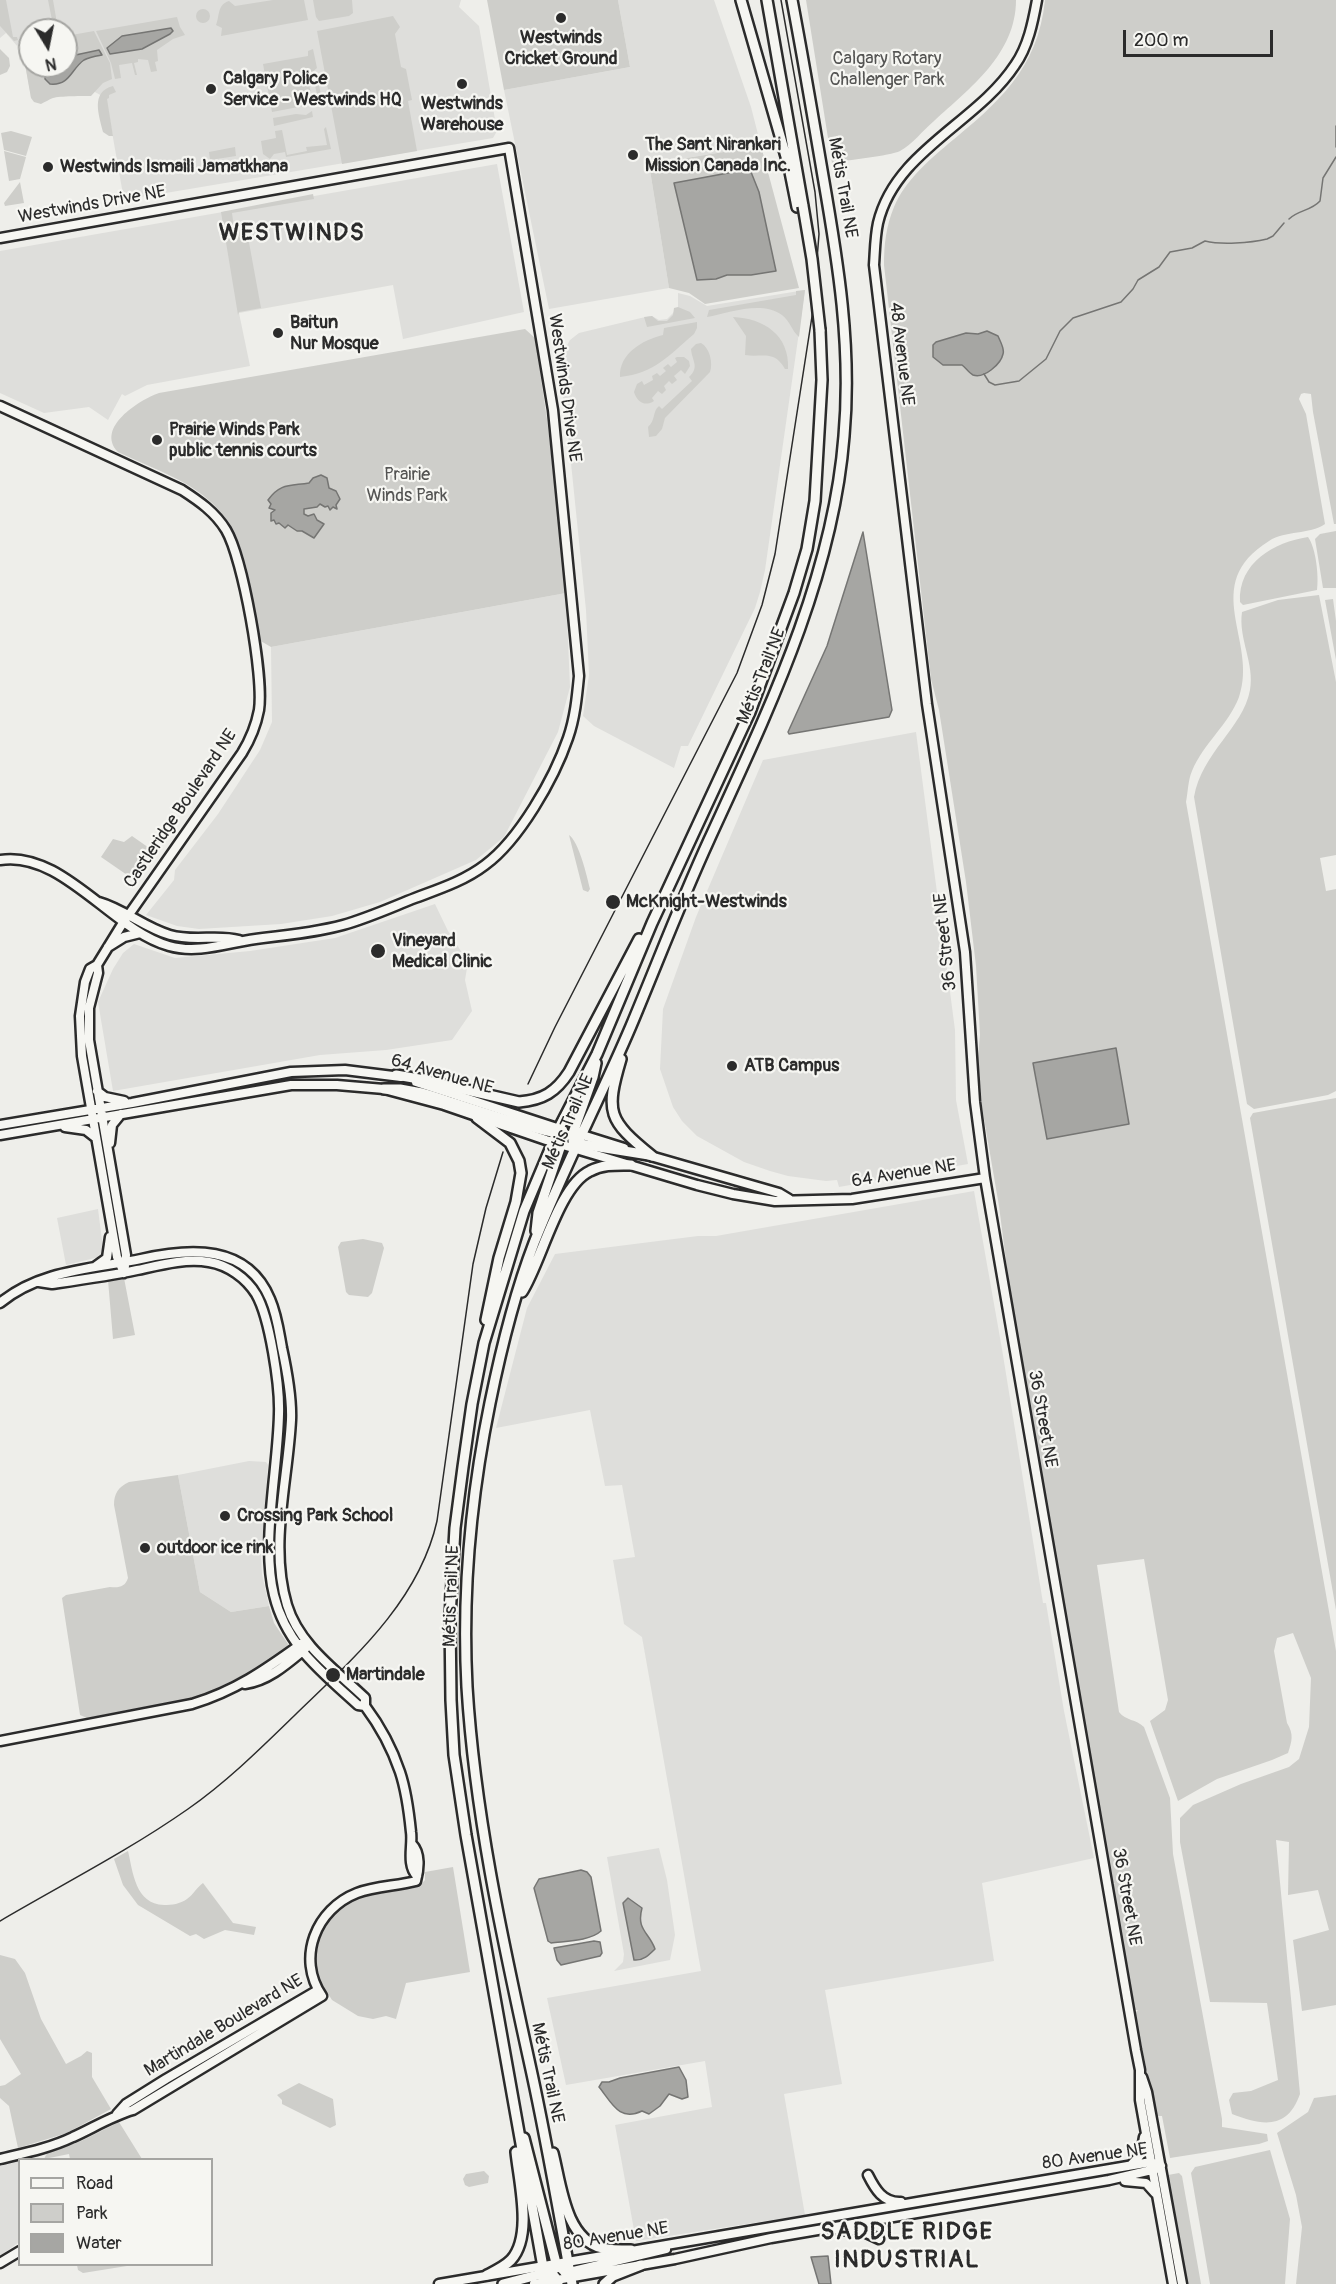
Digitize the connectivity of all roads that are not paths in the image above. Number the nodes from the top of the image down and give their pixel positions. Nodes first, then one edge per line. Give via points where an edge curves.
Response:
1 (741, 0) edge
2 (767, 0) edge
3 (792, 0) edge
4 (799, 0) edge
5 (1037, 0) edge
6 (803, 58) junction
7 (800, 206) junction
8 (0, 238) edge
9 (0, 406) edge
10 (937, 769) joint
11 (0, 860) edge
12 (126, 919) junction
13 (652, 923) junction
14 (140, 933) junction
15 (241, 940) junction
16 (104, 950) junction
17 (97, 965) junction
18 (630, 1028) junction
19 (597, 1054) junction
20 (396, 1076) junction
21 (85, 1080) junction
22 (384, 1089) junction
23 (97, 1091) junction
24 (132, 1103) junction
25 (72, 1112) junction
26 (100, 1112) junction
27 (91, 1114) junction
28 (121, 1114) junction
29 (477, 1118) junction
30 (0, 1125) edge
31 (51, 1126) junction
32 (0, 1135) edge
33 (95, 1137) junction
34 (567, 1139) junction
35 (109, 1156) junction
36 (651, 1156) junction
37 (631, 1165) junction
38 (985, 1178) junction
39 (792, 1201) junction
40 (112, 1227) junction
41 (534, 1242) junction
42 (122, 1263) junction
43 (93, 1268) junction
44 (124, 1273) junction
45 (39, 1281) junction
46 (516, 1298) junction
47 (0, 1304) edge
48 (484, 1343) junction
49 (308, 1643) junction
50 (300, 1649) junction
51 (365, 1706) junction
52 (0, 1741) edge
53 (1140, 2070) junction
54 (532, 2075) junction
55 (516, 2122) junction
56 (1144, 2124) junction
57 (34, 2156) edge
58 (0, 2159) edge
59 (1128, 2166) junction
60 (1161, 2166) junction
61 (1152, 2167) junction
62 (868, 2175) dead end
63 (1110, 2180) junction
64 (1157, 2198) junction
65 (931, 2200) junction
66 (816, 2230) junction
67 (879, 2239) dead end
68 (689, 2242) junction
69 (631, 2250) junction
70 (18, 2252) edge
71 (0, 2263) edge
72 (641, 2265) junction
73 (566, 2271) edge
74 (488, 2276) junction
75 (549, 2277) edge
76 (439, 2284) edge
77 (502, 2284) edge
78 (534, 2284) edge
79 (604, 2284) edge
80 (1173, 2284) edge
81 (1182, 2284) edge

1 - 7 main road
2 - 7 main road, Métis Trail NE via 791,127
3 - 6 main road, Métis Trail NE
4 - 6 main road
5 - 10 street, 48 Avenue NE via 1030,33 1016,64 997,88 906,170 878,223 876,290
6 - 18 main road, Métis Trail NE via 845,317 847,375 836,502 796,639
7 - 13 main road, Métis Trail NE, bridge via 813,270 822,380 815,501 807,549 750,712
8 - 15 street, Westwinds Drive NE via 508,148 553,410 579,656 578,695 568,740 522,827 501,852 478,870 440,889 344,925
9 - 12 street, Castleridge Boulevard NE via 182,490 202,503 226,530 240,567 258,676 259,710 255,725 242,753
10 - 38 street, 36 Street NE via 965,952 975,1102
11 - 12 street via 20,859 50,869
12 - 14 street, Westwinds Drive NE
12 - 15 street, Westwinds Drive NE via 182,938 227,936
12 - 16 street, Castleridge Boulevard NE
13 - 19 main road, Métis Trail NE
13 - 20 main road via 640,937 569,1072 560,1086 545,1097 519,1102
14 - 15 street, Westwinds Drive NE via 184,949
14 - 16 street via 124,937
16 - 17 street, Castleridge Boulevard NE
17 - 21 street, Castleridge Boulevard NE via 90,969 81,1002
17 - 23 street, Castleridge Boulevard NE via 89,1040
18 - 34 main road, Métis Trail NE
18 - 36 main road via 611,1104 615,1120
19 - 34 main road, Métis Trail NE
19 - 34 main road via 593,1077
20 - 24 street, 64 Avenue NE via 345,1070 291,1072
20 - 34 street, 64 Avenue NE
21 - 25 street via 80,1104
21 - 27 street, Castleridge Boulevard NE
22 - 28 street, 64 Avenue NE via 291,1085
22 - 29 street, 64 Avenue NE
22 - 34 main road via 422,1093
23 - 24 street via 110,1099
23 - 26 street, Castleridge Boulevard NE
24 - 26 street, 64 Avenue NE
25 - 27 street, 64 Avenue NE
25 - 30 street, 64 Avenue NE
26 - 27 street, 64 Avenue NE
26 - 28 street, 64 Avenue NE
26 - 35 street, Castleridge Boulevard NE
27 - 31 street, 64 Avenue NE
27 - 33 street, Castleridge Boulevard NE
28 - 35 street via 110,1131
29 - 34 street, 64 Avenue NE
29 - 48 main road via 510,1143 521,1173 486,1315
31 - 32 street, 64 Avenue NE
31 - 33 street via 79,1128
33 - 40 street, Castleridge Boulevard NE
34 - 36 main road
34 - 37 street, 64 Avenue NE
34 - 41 main road, Métis Trail NE
34 - 41 main road via 538,1214
34 - 48 main road, Métis Trail NE via 524,1210
35 - 42 street
36 - 39 street, 64 Avenue NE via 779,1193
37 - 39 street, 64 Avenue NE via 734,1194
37 - 46 main road via 595,1168 573,1186 550,1227 524,1290
38 - 39 street, 64 Avenue NE via 852,1199
38 - 53 street, 36 Street NE
40 - 42 street, Castleridge Boulevard NE
40 - 43 street via 106,1258
41 - 46 main road, Métis Trail NE
42 - 43 street, Martindale Boulevard NE
42 - 44 street
42 - 49 street, Martindale Boulevard NE via 192,1251 212,1253 253,1272 270,1298 288,1380 291,1417 281,1576 288,1606
43 - 45 street, Martindale Boulevard NE
44 - 45 street, Martindale Boulevard NE via 52,1284
44 - 50 street, Martindale Boulevard NE via 168,1263 209,1262 246,1280 257,1296 278,1383 270,1574 279,1611
45 - 47 street, Martindale Boulevard NE
46 - 54 main road, Métis Trail NE via 490,1402 471,1522 466,1634 479,1806 515,2005
48 - 55 main road, Métis Trail NE via 455,1528 451,1700 461,1807
49 - 50 street
49 - 51 street, Martindale Boulevard NE via 365,1698
50 - 51 street, Martindale Boulevard NE via 358,1705
50 - 52 street via 244,1684 192,1704
51 - 57 street, Martindale Boulevard NE via 378,1723 400,1772 412,1844 416,1847 416,1881 359,1892 339,1901 322,1919 310,1944 311,1965 320,1993 166,2079 126,2104 117,2115
53 - 56 street, 36 Street NE
53 - 60 street, 36 Street NE
54 - 69 main road via 575,2228 591,2244
54 - 73 main road, Métis Trail NE
55 - 73 main road via 525,2139
55 - 74 main road via 514,2141 523,2233 510,2260
55 - 75 main road, Métis Trail NE
56 - 59 street via 1141,2154
56 - 61 street, 36 Street NE
57 - 58 street, Martindale Boulevard NE
59 - 61 street, 80 Avenue NE
59 - 65 street, 80 Avenue NE
60 - 61 street, 80 Avenue NE
60 - 81 street, 36 Street NE
61 - 63 street, 80 Avenue NE
61 - 64 street, 36 Street NE
62 - 65 street via 876,2190 889,2200
63 - 64 street via 1146,2183
63 - 66 street, 80 Avenue NE
64 - 80 street, 36 Street NE
65 - 68 street, 80 Avenue NE
66 - 67 street via 862,2231
66 - 72 street, 80 Avenue NE
68 - 69 street, 80 Avenue NE
68 - 73 street
69 - 73 street, 80 Avenue NE
70 - 71 street
72 - 73 street, 80 Avenue NE
72 - 79 main road via 613,2276
73 - 75 main road
73 - 75 street, 80 Avenue NE
74 - 75 street, 80 Avenue NE
74 - 76 street, 80 Avenue NE
75 - 77 main road
75 - 78 street, 80 Avenue NE

